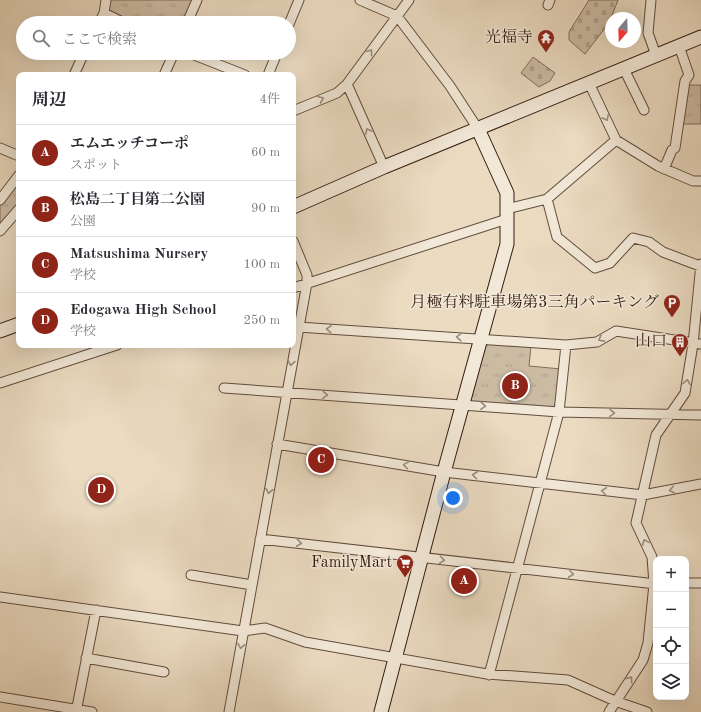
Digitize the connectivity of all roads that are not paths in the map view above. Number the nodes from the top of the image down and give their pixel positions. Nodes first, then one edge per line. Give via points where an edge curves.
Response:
1 (106, 0) edge
2 (197, 0) edge
3 (299, 0) edge
4 (360, 0) edge
5 (409, 0) edge
6 (651, 0) edge
7 (104, 13) junction
8 (102, 16) edge
9 (110, 16) edge
10 (190, 16) edge
11 (292, 16) edge
12 (397, 16) junction
13 (701, 37) edge
14 (679, 46) junction
15 (656, 56) junction
16 (81, 60) edge
17 (171, 60) edge
18 (207, 60) edge
19 (274, 60) edge
20 (624, 69) junction
21 (75, 72) edge
22 (165, 72) edge
23 (238, 72) edge
24 (269, 72) edge
25 (589, 83) junction
26 (347, 84) junction
27 (296, 110) edge
28 (644, 110) dead end
29 (478, 129) junction
30 (616, 140) junction
31 (0, 148) edge
32 (16, 155) edge
33 (384, 167) junction
34 (664, 168) junction
35 (16, 179) edge
36 (701, 181) edge
37 (547, 199) junction
38 (0, 200) edge
39 (296, 206) edge
40 (16, 212) edge
41 (507, 214) junction
42 (0, 231) edge
43 (296, 248) edge
44 (700, 265) edge
45 (307, 283) junction
46 (296, 287) edge
47 (16, 325) edge
48 (298, 327) junction
49 (0, 332) edge
50 (296, 338) edge
51 (481, 338) junction
52 (697, 344) edge
53 (566, 345) junction
54 (108, 348) edge
55 (294, 348) edge
56 (0, 383) edge
57 (224, 388) dead end
58 (286, 393) junction
59 (463, 405) junction
60 (559, 412) junction
61 (669, 415) junction
62 (701, 415) edge
63 (277, 444) junction
64 (444, 472) junction
65 (540, 483) junction
66 (701, 484) edge
67 (643, 495) junction
68 (260, 539) junction
69 (422, 558) junction
70 (653, 566) edge
71 (518, 568) junction
72 (191, 575) dead end
73 (689, 583) edge
74 (701, 583) edge
75 (653, 584) edge
76 (252, 585) junction
77 (654, 592) edge
78 (0, 597) edge
79 (96, 610) junction
80 (243, 631) junction
81 (395, 657) junction
82 (86, 658) junction
83 (164, 672) dead end
84 (490, 675) junction
85 (0, 697) edge
86 (615, 701) junction
87 (77, 711) edge
88 (92, 712) edge
89 (229, 712) edge
90 (381, 712) edge
91 (609, 712) edge
92 (647, 712) edge

1 - 7 street
2 - 10 street
3 - 11 street
4 - 12 street
5 - 12 street
6 - 15 street via 648,33
7 - 8 street
7 - 9 street
26 -> 12 street
12 - 29 street via 450,86
13 - 14 street
14 - 15 street
14 - 34 street via 689,75 685,81 675,148
15 - 20 street
16 - 21 street
17 - 22 street
18 - 23 street
19 - 24 street
20 - 25 street
20 - 28 street
25 - 29 street
25 -> 30 street
27 -> 26 street via 337,93
33 -> 26 street
29 - 33 street
29 - 41 street via 507,193
30 - 34 street
30 - 37 street
31 - 32 street
33 - 39 street
34 - 36 street via 693,181
35 - 38 street
37 - 41 street
37 - 44 street via 557,237 596,268 610,263 633,238 649,242 663,252
40 - 42 street
41 - 45 street
41 - 51 street via 507,244
43 - 45 street via 307,275
44 - 52 street
45 - 46 street
45 - 48 street
47 - 49 street
48 -> 50 street
51 -> 48 street
51 - 53 street
51 - 59 street
52 -> 53 street via 616,331 596,342
61 -> 52 street via 685,393
53 - 60 street
54 - 56 street
55 -> 58 street
57 - 58 street
58 -> 59 street
58 - 63 street
59 -> 60 street
59 - 64 street
60 -> 61 street
60 - 65 street
61 - 62 street
61 - 67 street via 656,435
64 -> 63 street
63 -> 68 street
65 -> 64 street
64 - 69 street
67 -> 65 street
65 - 71 street
66 -> 67 street
70 -> 67 street via 652,557 636,523
68 -> 69 street
68 - 76 street
69 -> 71 street
69 - 81 street
71 -> 75 street
71 - 84 street
72 - 76 street
73 - 74 street
76 - 80 street
86 -> 77 street via 643,660 648,643
78 - 79 street
79 - 80 street
79 - 82 street
80 - 81 street via 265,628 305,642
80 -> 89 street
81 - 84 street
81 - 90 street
82 - 83 street
82 - 87 street
84 - 86 street via 568,680
85 - 87 street
86 - 91 street
86 - 92 street
87 - 88 street

